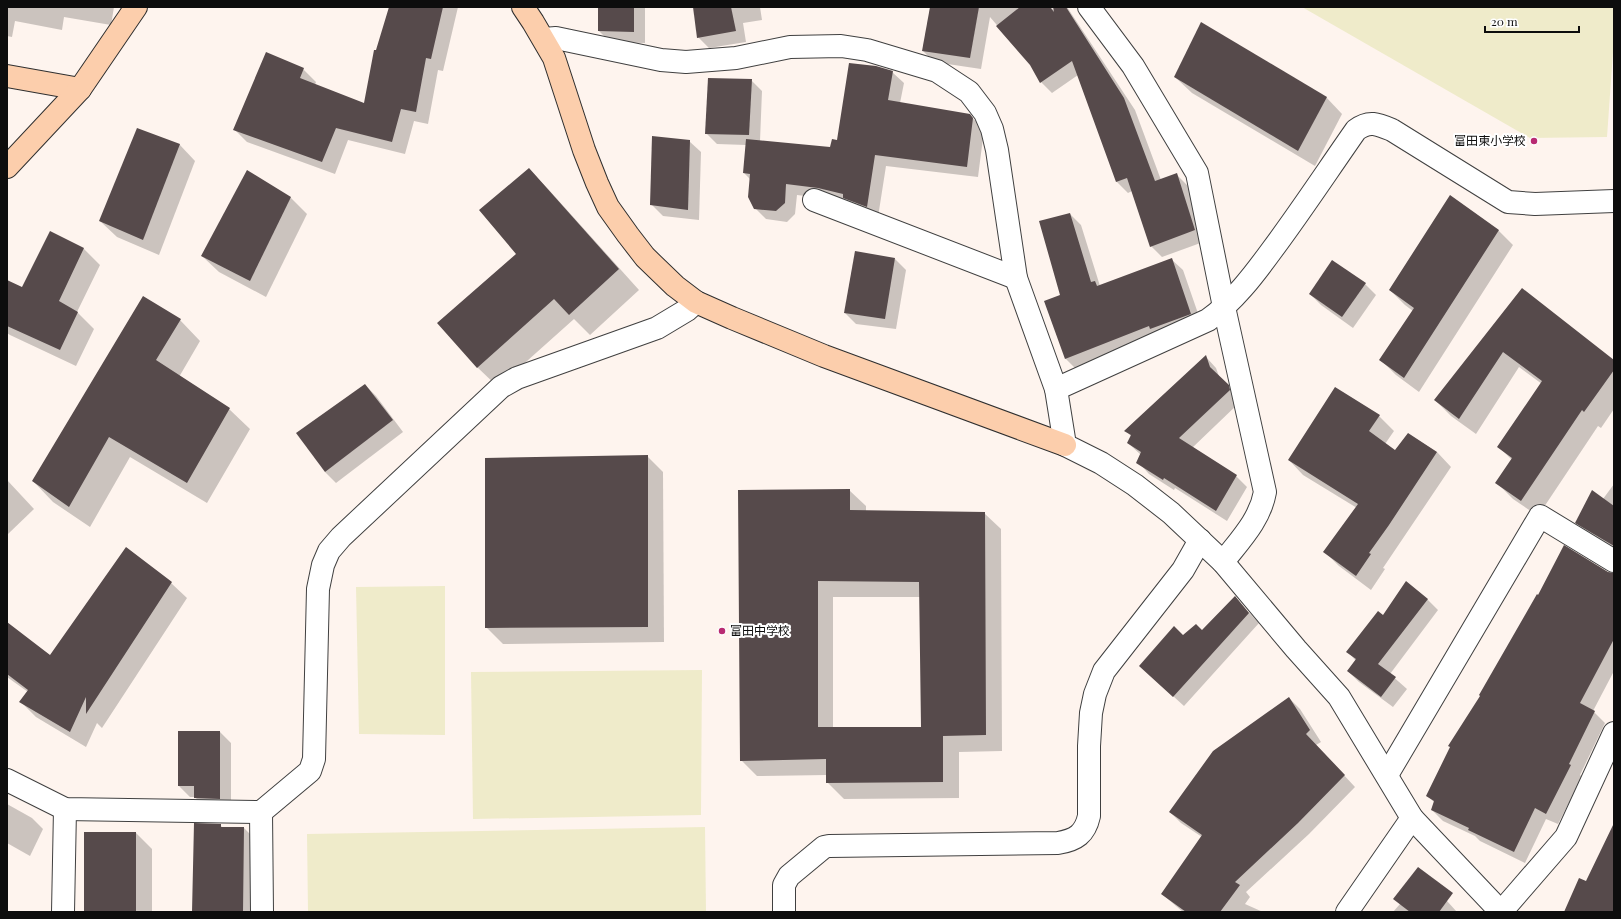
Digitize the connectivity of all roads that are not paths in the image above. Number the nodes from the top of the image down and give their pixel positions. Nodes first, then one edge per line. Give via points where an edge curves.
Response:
1 (136, 7) edge
2 (523, 7) edge
3 (1089, 7) edge
4 (544, 39) junction
5 (7, 76) edge
6 (80, 89) junction
7 (7, 167) edge
8 (814, 200) dead end
9 (1614, 201) edge
10 (1016, 278) junction
11 (696, 302) junction
12 (1224, 307) junction
13 (1056, 390) junction
14 (1065, 445) junction
15 (1200, 540) junction
16 (1614, 561) edge
17 (1223, 562) junction
18 (1614, 733) edge
19 (1387, 775) junction
20 (7, 780) edge
21 (65, 809) junction
22 (261, 812) junction
23 (1412, 818) junction
24 (62, 912) edge
25 (262, 912) edge
26 (784, 912) edge
27 (1347, 912) edge
28 (1501, 912) edge

1 - 6 street
2 - 4 street
3 - 12 street via 1133,66 1197,173
4 - 10 street via 556,38 662,60 686,62 736,58 790,47 840,46 867,50 937,71 969,92 985,113 992,129
4 - 11 street via 554,58 584,150 608,207 645,257
5 - 6 street
6 - 7 street
8 - 10 street
9 - 12 street via 1535,204 1508,202 1392,130 1377,124 1363,125 1356,130 1253,276
10 - 13 street
11 - 14 street via 824,356
11 - 22 street via 657,328 517,378 501,387 329,550 322,569 317,606 314,759 310,771
12 - 13 street via 1208,320
12 - 17 street via 1265,492 1263,505 1252,526
13 - 14 street
14 - 15 street via 1101,463 1135,485
15 - 17 street
15 - 26 street via 1183,570 1104,670 1091,713 1089,816 1086,827 1078,836 1071,841 1058,843 824,847 788,876 784,885
16 - 19 street via 1540,516
17 - 19 street via 1340,697
18 - 28 street via 1566,837
19 - 23 street
20 - 21 street
21 - 22 street
21 - 24 street
22 - 25 street
23 - 27 street
23 - 28 street

